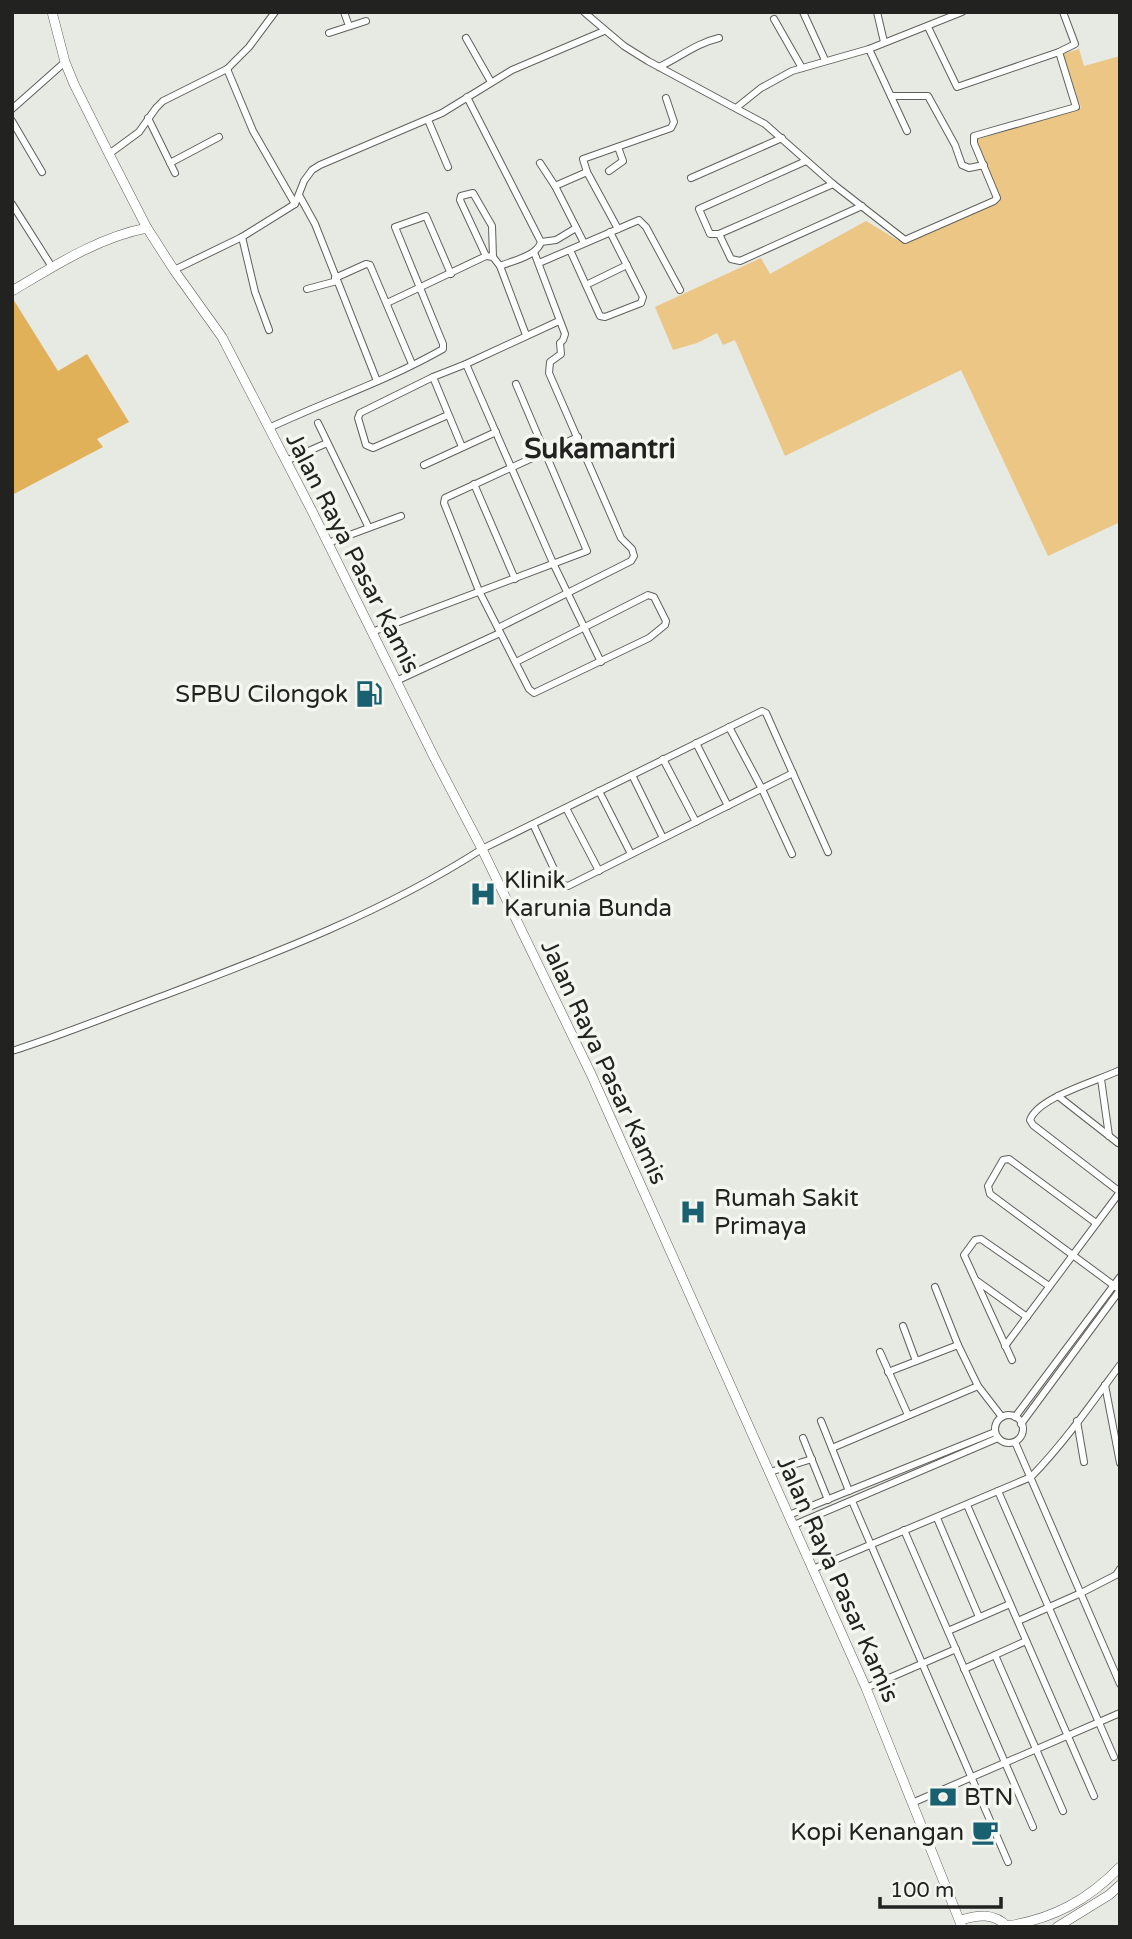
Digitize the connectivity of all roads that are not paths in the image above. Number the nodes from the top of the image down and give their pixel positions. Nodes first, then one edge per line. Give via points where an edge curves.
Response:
1 (52, 12) edge
2 (275, 12) edge
3 (344, 12) edge
4 (584, 12) edge
5 (803, 12) edge
6 (877, 12) edge
7 (962, 12) edge
8 (1063, 12) edge
9 (774, 19) dead end
10 (366, 21) dead end
11 (349, 26) junction
12 (928, 27) junction
13 (604, 31) junction
14 (328, 33) dead end
15 (466, 38) dead end
16 (719, 38) dead end
17 (884, 42) junction
18 (869, 49) junction
19 (1059, 52) junction
20 (825, 60) junction
21 (65, 62) junction
22 (660, 67) junction
23 (802, 68) junction
24 (227, 69) junction
25 (491, 82) junction
26 (891, 96) junction
27 (467, 97) junction
28 (666, 98) dead end
29 (736, 108) junction
30 (12, 109) edge
31 (148, 118) junction
32 (428, 120) junction
33 (12, 121) edge
34 (907, 131) dead end
35 (219, 137) dead end
36 (782, 138) junction
37 (618, 146) junction
38 (109, 155) junction
39 (806, 161) junction
40 (170, 163) junction
41 (540, 163) dead end
42 (984, 165) junction
43 (448, 167) dead end
44 (608, 171) dead end
45 (43, 172) dead end
46 (587, 172) junction
47 (175, 173) dead end
48 (691, 178) dead end
49 (833, 184) junction
50 (555, 186) junction
51 (299, 195) junction
52 (12, 204) edge
53 (295, 204) junction
54 (862, 206) junction
55 (147, 228) junction
56 (576, 228) junction
57 (618, 229) junction
58 (610, 232) junction
59 (719, 234) junction
60 (242, 237) junction
61 (541, 242) junction
62 (583, 243) junction
63 (570, 250) junction
64 (534, 252) junction
65 (489, 257) junction
66 (539, 263) junction
67 (627, 265) junction
68 (499, 266) junction
69 (52, 267) junction
70 (174, 270) junction
71 (451, 274) junction
72 (337, 281) junction
73 (586, 285) junction
74 (420, 288) junction
75 (307, 289) dead end
76 (680, 290) dead end
77 (12, 291) edge
78 (387, 303) junction
79 (559, 321) junction
80 (269, 330) dead end
81 (526, 335) junction
82 (412, 364) junction
83 (466, 364) junction
84 (433, 377) junction
85 (377, 381) junction
86 (516, 384) dead end
87 (448, 415) junction
88 (318, 422) dead end
89 (269, 428) junction
90 (496, 432) junction
91 (578, 437) junction
92 (327, 443) junction
93 (462, 447) junction
94 (543, 451) junction
95 (286, 461) junction
96 (424, 465) dead end
97 (512, 466) junction
98 (474, 484) junction
99 (401, 516) dead end
100 (368, 526) junction
101 (328, 543) junction
102 (553, 563) junction
103 (515, 579) junction
104 (479, 591) junction
105 (568, 593) junction
106 (584, 627) junction
107 (499, 630) junction
108 (372, 632) junction
109 (516, 662) junction
110 (601, 662) junction
111 (396, 681) junction
112 (729, 727) junction
113 (696, 743) junction
114 (663, 759) junction
115 (793, 773) junction
116 (632, 775) junction
117 (762, 789) junction
118 (599, 791) junction
119 (728, 806) junction
120 (566, 808) junction
121 (696, 822) junction
122 (533, 824) junction
123 (663, 838) junction
124 (482, 849) junction
125 (828, 852) dead end
126 (792, 854) dead end
127 (631, 855) junction
128 (599, 871) junction
129 (12, 1051) edge
130 (1120, 1070) edge
131 (1101, 1080) junction
132 (1058, 1096) junction
133 (1109, 1136) junction
134 (1118, 1143) edge
135 (1120, 1192) edge
136 (1096, 1223) junction
137 (1073, 1256) junction
138 (1120, 1277) edge
139 (976, 1280) junction
140 (1049, 1286) junction
141 (935, 1287) dead end
142 (1118, 1289) edge
143 (1027, 1317) junction
144 (903, 1326) dead end
145 (958, 1345) junction
146 (1005, 1346) junction
147 (880, 1352) dead end
148 (1012, 1360) dead end
149 (916, 1361) junction
150 (1120, 1365) edge
151 (888, 1372) junction
152 (1105, 1385) junction
153 (978, 1386) junction
154 (908, 1415) junction
155 (1002, 1417) junction
156 (1015, 1417) junction
157 (1077, 1420) junction
158 (821, 1421) dead end
159 (1021, 1424) junction
160 (997, 1435) junction
161 (803, 1438) dead end
162 (1015, 1442) junction
163 (831, 1448) junction
164 (811, 1459) junction
165 (1083, 1462) dead end
166 (1120, 1462) edge
167 (770, 1472) junction
168 (1031, 1477) junction
169 (849, 1491) junction
170 (998, 1492) junction
171 (832, 1498) junction
172 (852, 1501) junction
173 (968, 1505) junction
174 (839, 1506) junction
175 (789, 1515) junction
176 (937, 1518) junction
177 (794, 1525) junction
178 (904, 1530) junction
179 (871, 1544) junction
180 (813, 1569) junction
181 (1120, 1569) edge
182 (1081, 1593) junction
183 (1010, 1604) junction
184 (1049, 1608) junction
185 (979, 1617) junction
186 (1018, 1621) junction
187 (948, 1631) junction
188 (1026, 1642) junction
189 (956, 1649) junction
190 (995, 1655) junction
191 (922, 1664) junction
192 (964, 1669) junction
193 (1120, 1684) edge
194 (866, 1688) junction
195 (1120, 1713) edge
196 (1098, 1723) junction
197 (1068, 1736) junction
198 (1036, 1749) junction
199 (1114, 1757) dead end
200 (1005, 1763) junction
201 (971, 1777) junction
202 (1094, 1796) dead end
203 (912, 1803) junction
204 (1063, 1811) dead end
205 (1033, 1827) dead end
206 (1008, 1862) dead end
207 (1120, 1867) edge
208 (1120, 1885) edge
209 (961, 1923) edge
210 (1008, 1926) edge
211 (1057, 1927) edge

1 - 21 main road, Jalan Raya Pasar Kamis
2 - 24 street
3 - 11 street
4 - 13 street
5 - 20 street
6 - 17 street
7 - 12 street
8 - 19 street via 1075,44
9 - 23 street
10 - 11 street
11 - 14 street
12 - 17 street
12 - 19 street via 960,88
13 - 22 street
13 - 25 street
15 - 25 street
16 - 22 street
17 - 18 street
18 - 20 street
18 - 26 street
19 - 42 street via 1076,107 974,136
20 - 23 street
21 - 30 street
21 - 38 main road, Jalan Raya Pasar Kamis
22 - 29 street
23 - 29 street via 761,88
24 - 31 street via 163,101
24 - 53 street via 253,131
25 - 27 street
26 - 34 street
26 - 42 street via 928,96 962,165 969,169
27 - 32 street
27 - 61 street
28 - 37 street via 673,126
29 - 36 street
31 - 38 street via 139,132
31 - 40 street
32 - 43 street
32 - 51 street via 320,165 312,170
33 - 45 street
35 - 40 street
36 - 39 street
36 - 48 street
37 - 44 street via 624,161
37 - 46 street via 585,158
38 - 55 main road, Jalan Raya Pasar Kamis
39 - 49 street
39 - 59 street via 699,209 710,234
40 - 47 street
41 - 50 street
42 - 54 street via 997,195 994,201 905,240
46 - 50 street
46 - 57 street
49 - 54 street
49 - 59 street
50 - 56 street
51 - 53 street
51 - 72 street
52 - 69 street
53 - 60 street
54 - 59 street via 740,261 732,258
55 - 69 main road via 122,234
55 - 70 main road, Jalan Raya Pasar Kamis
56 - 61 street via 556,240
56 - 62 street
57 - 58 street
57 - 76 street via 636,220 642,222
58 - 62 street
58 - 67 street
60 - 70 street
60 - 80 street
61 - 64 street
62 - 63 street
63 - 66 street
63 - 73 street
64 - 66 street
64 - 68 street
65 - 65 street via 492,226 470,192 460,198
65 - 68 street
65 - 71 street
66 - 79 street
67 - 73 street
67 - 73 street via 643,297 641,303 602,317
68 - 81 street
69 - 77 main road
70 - 89 main road, Jalan Raya Pasar Kamis via 222,337
71 - 74 street
71 - 74 street via 426,216 397,226 394,229
72 - 75 street
72 - 78 street via 368,264
72 - 85 street
74 - 78 street
74 - 82 street via 444,346
78 - 82 street
79 - 81 street
79 - 91 street via 565,337 561,354 550,362 549,373
81 - 83 street
82 - 85 street
83 - 84 street
83 - 90 street
84 - 87 street
84 - 87 street via 360,413 366,444 373,448
85 - 89 street
86 - 94 street
87 - 93 street
88 - 92 street
89 - 95 main road, Jalan Raya Pasar Kamis
90 - 93 street
90 - 97 street
91 - 94 street
91 - 105 street via 621,538 634,556
92 - 95 street
92 - 100 street
93 - 96 street
94 - 97 street
94 - 102 street via 586,551
95 - 101 main road, Jalan Raya Pasar Kamis
97 - 98 street
97 - 102 street
98 - 103 street
98 - 104 street via 444,500
99 - 100 street
100 - 101 street
101 - 108 main road, Jalan Raya Pasar Kamis
102 - 103 street
102 - 105 street
103 - 104 street
104 - 107 street
104 - 108 street
105 - 106 street
105 - 107 street
106 - 109 street
106 - 110 street
106 - 110 street via 649,595 666,621 649,638
107 - 109 street
107 - 111 street
108 - 111 main road, Jalan Raya Pasar Kamis
109 - 110 street via 534,693
111 - 124 main road, Jalan Raya Pasar Kamis
112 - 113 street
112 - 115 street via 766,713
112 - 117 street
113 - 114 street
113 - 119 street
114 - 116 street
114 - 121 street
115 - 117 street
115 - 125 street
116 - 118 street
116 - 123 street
117 - 119 street
117 - 126 street
118 - 120 street
118 - 127 street
119 - 121 street
120 - 122 street
120 - 128 street
121 - 123 street
122 - 124 street
122 - 128 street via 561,884 566,886
123 - 127 street
124 - 129 street via 443,874 322,934
124 - 167 main road, Jalan Raya Pasar Kamis via 591,1074
127 - 128 street
130 - 131 street
131 - 132 street
131 - 133 street
132 - 133 street
132 - 135 street via 1034,1113 1033,1125
133 - 134 street
135 - 136 street
136 - 137 street
136 - 137 street via 1009,1159 1003,1160 988,1186 990,1194
137 - 140 street
137 - 142 street
138 - 142 street
139 - 140 street via 964,1256 979,1238
139 - 143 street
139 - 146 street
140 - 143 street
141 - 145 street
142 - 156 street
142 - 159 street
143 - 146 street
144 - 149 street
145 - 149 street
145 - 153 street
146 - 148 street
147 - 151 street
149 - 151 street
150 - 152 street
151 - 154 street
152 - 157 street
152 - 166 street
153 - 154 street
153 - 155 street
154 - 163 street
155 - 156 street
155 - 160 street via 996,1423
156 - 159 street
157 - 165 street
157 - 168 street via 1058,1450
158 - 163 street
159 - 162 street via 1022,1434
160 - 162 street via 1006,1443
160 - 169 street
160 - 172 street
161 - 164 street
162 - 168 street
163 - 169 street
164 - 167 street
164 - 171 street
167 - 175 main road, Jalan Raya Pasar Kamis
168 - 170 street
168 - 182 street
169 - 171 street
170 - 173 street
170 - 184 street
171 - 174 street
171 - 175 street
172 - 174 street
172 - 179 street
173 - 176 street
173 - 183 street
174 - 177 street
175 - 177 main road, Jalan Raya Pasar Kamis
176 - 178 street
176 - 185 street
177 - 180 main road, Jalan Raya Pasar Kamis
178 - 179 street
178 - 187 street
179 - 180 street
179 - 191 street
180 - 194 main road, Jalan Raya Pasar Kamis
181 - 182 street
182 - 184 street
182 - 193 street
183 - 185 street
183 - 186 street
184 - 186 street
184 - 196 street
185 - 187 street
186 - 188 street
187 - 189 street
188 - 190 street
188 - 197 street
189 - 191 street
189 - 192 street
190 - 192 street
190 - 198 street
191 - 194 street
191 - 201 street
192 - 200 street
194 - 203 main road, Jalan Raya Pasar Kamis
195 - 196 street
196 - 197 street
196 - 199 street
197 - 198 street
197 - 202 street
198 - 200 street
198 - 204 street
200 - 201 street
200 - 205 street
201 - 203 street
201 - 206 street
203 - 209 main road, Jalan Raya Pasar Kamis
207 - 210 main road via 1072,1905 1044,1919
208 - 211 main road
209 - 210 main road via 988,1915

